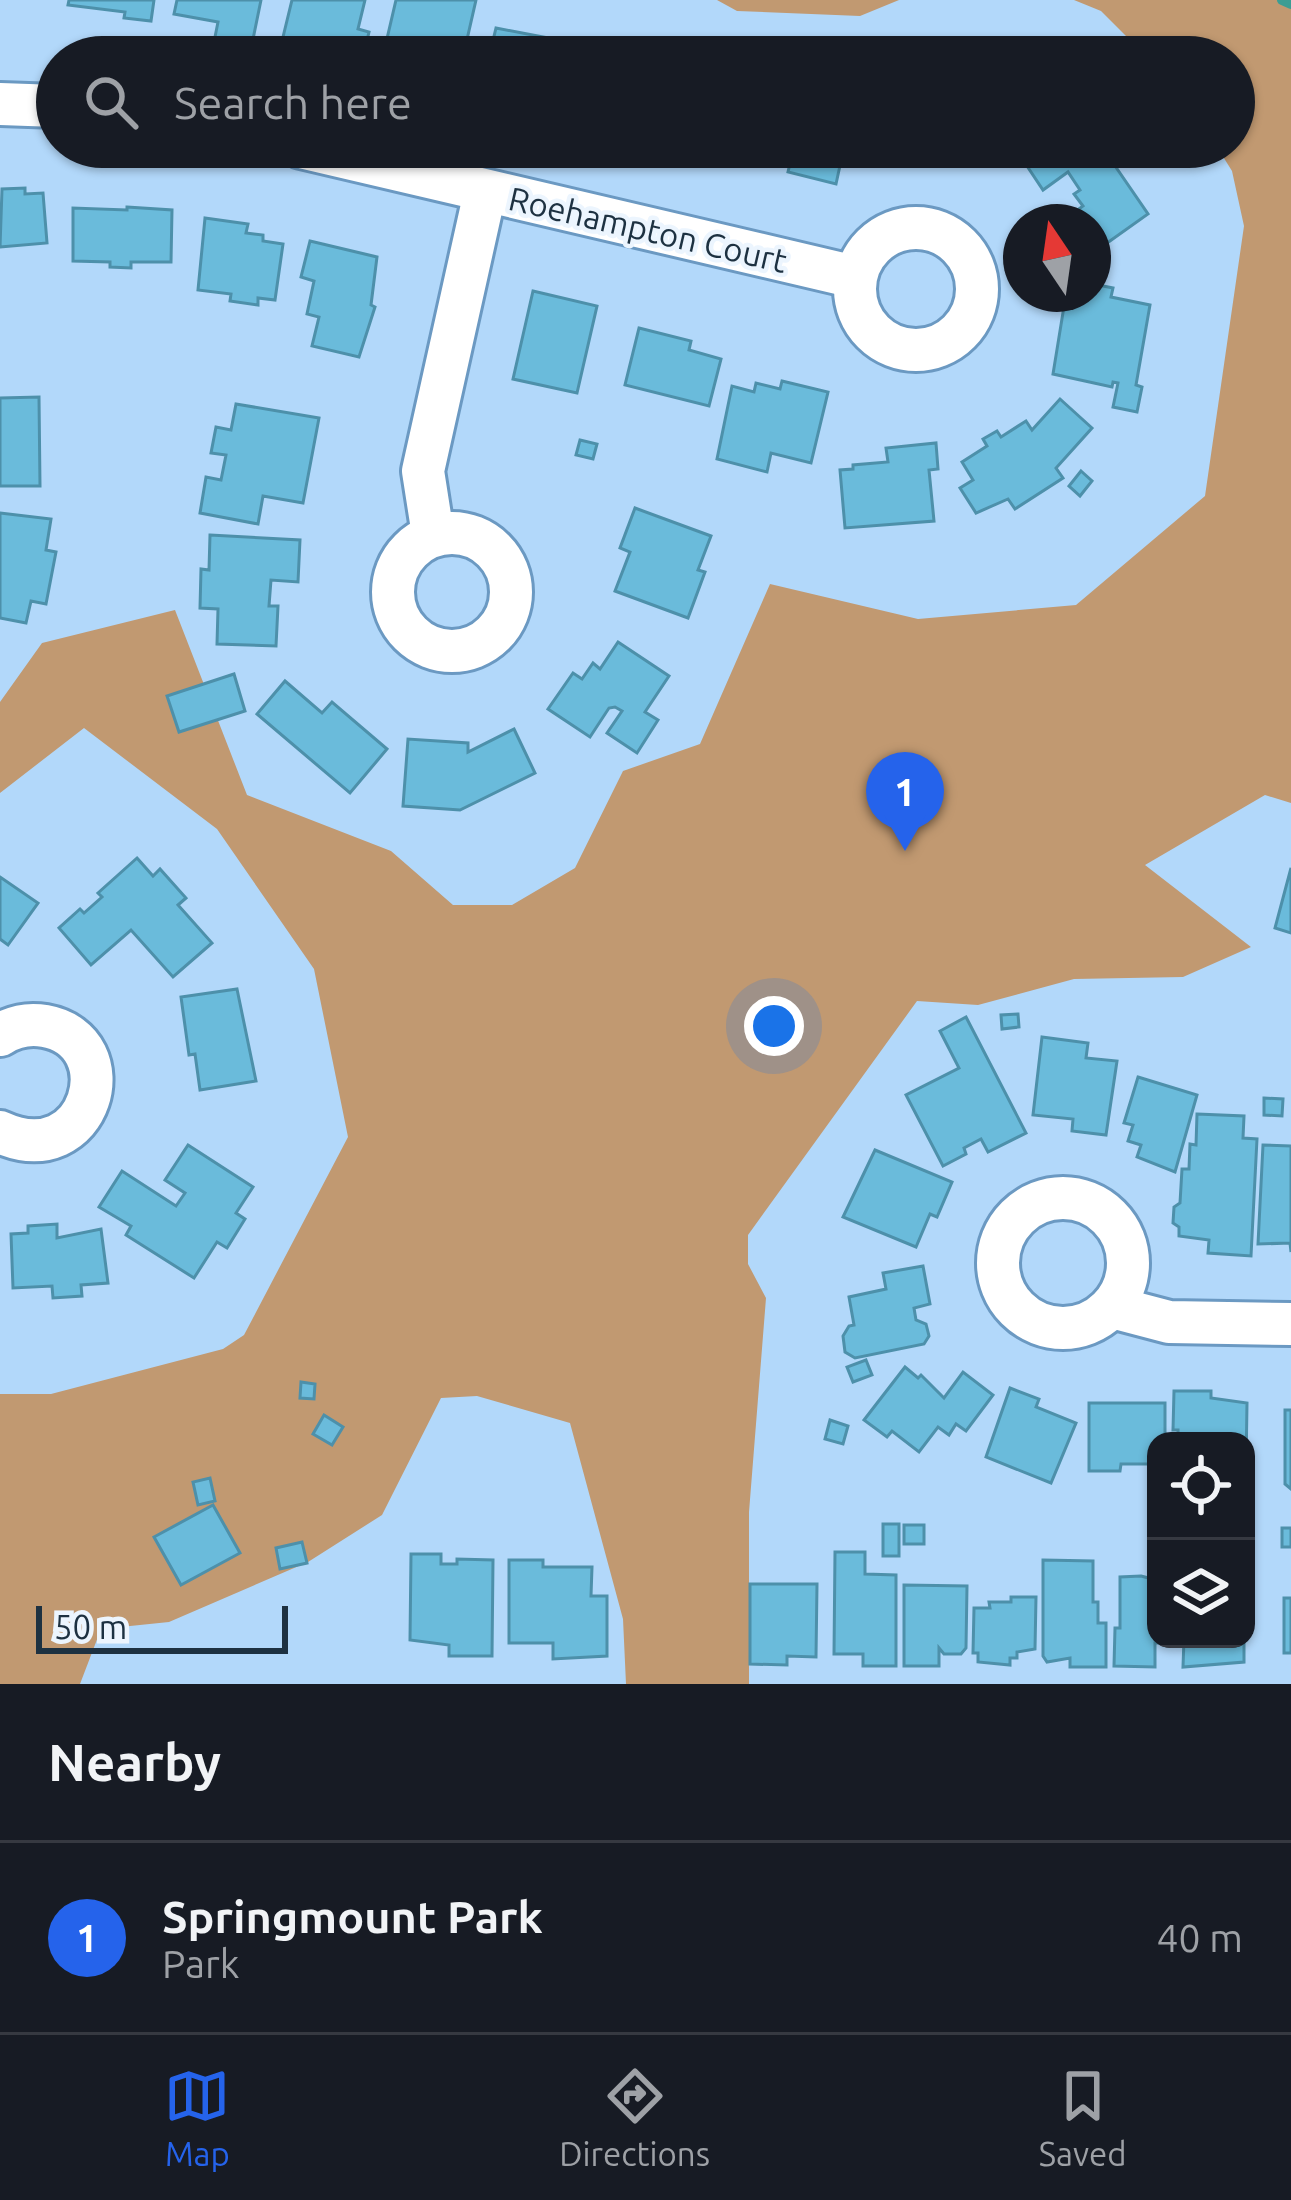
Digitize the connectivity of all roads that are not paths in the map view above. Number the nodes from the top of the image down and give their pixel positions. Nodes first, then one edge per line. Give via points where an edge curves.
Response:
1 (0, 104) edge
2 (36, 105) edge
3 (387, 168) edge
4 (485, 192) junction
5 (855, 277) dead end
6 (433, 536) dead end
7 (0, 1036) edge
8 (0, 1132) edge
9 (1112, 1307) dead end
10 (1291, 1324) edge

1 - 2 street
3 - 4 street, Roehampton Court
4 - 5 street, Roehampton Court
4 - 6 street via 423,471
7 - 8 street via 29,1024 70,1036 92,1071 92,1094 76,1123 48,1140
9 - 10 street via 1169,1322

